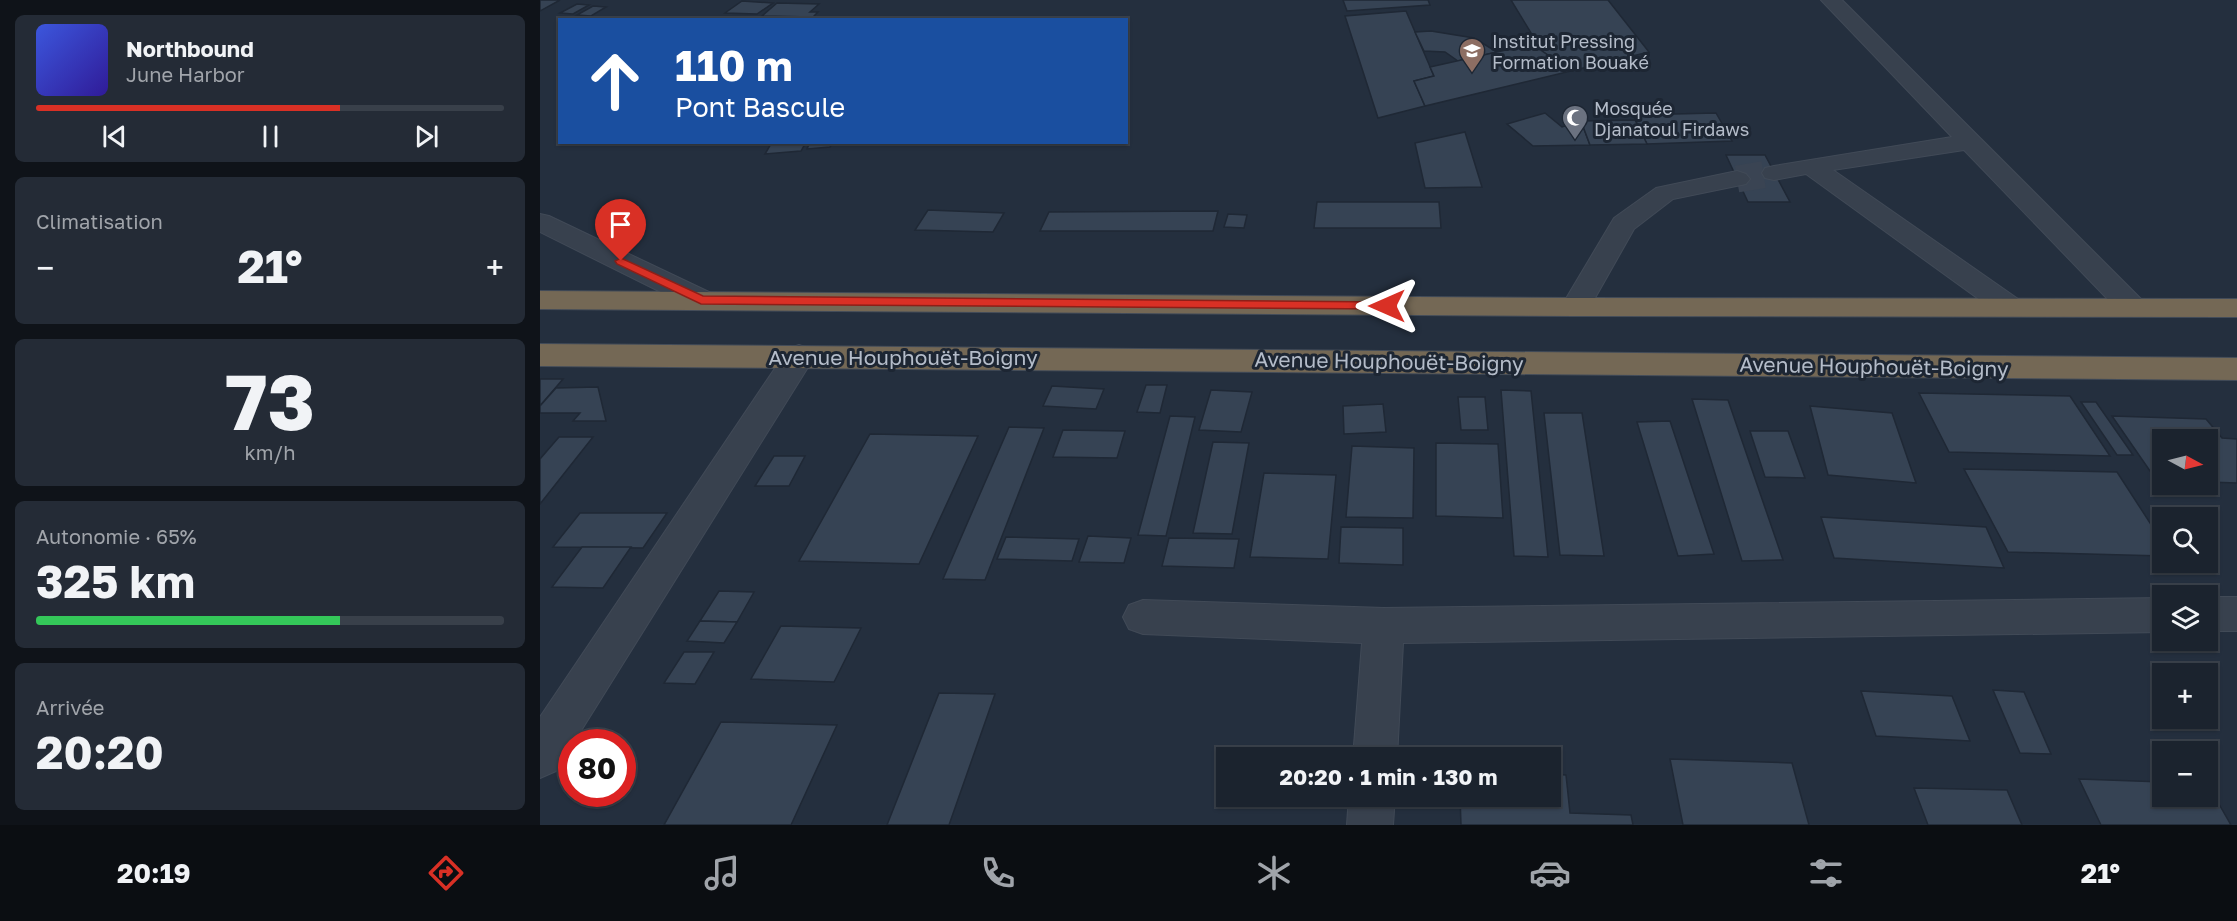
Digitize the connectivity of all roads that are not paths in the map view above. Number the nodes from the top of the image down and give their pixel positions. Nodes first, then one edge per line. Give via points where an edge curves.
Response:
1 (1831, 0) edge
2 (1969, 142) junction
3 (1810, 166) junction
4 (1774, 173) tunnel mouth
5 (1737, 179) tunnel mouth
6 (540, 222) edge
7 (540, 300) edge
8 (701, 300) junction
9 (2008, 306) junction
10 (1576, 307) junction
11 (2132, 307) junction
12 (2237, 308) edge
13 (540, 355) edge
14 (799, 356) junction
15 (2237, 369) edge
16 (2218, 614) edge
17 (2237, 614) edge
18 (2152, 615) edge
19 (1143, 617) dead end
20 (1384, 626) junction
21 (1376, 747) edge
22 (540, 756) edge
23 (1371, 807) edge
24 (1370, 825) edge

1 - 2 street
2 - 3 street
2 - 11 street
3 - 4 street
3 - 9 street
5 - 10 street via 1665,193 1623,224
6 - 8 street
7 - 8 highway
8 - 10 highway
9 - 10 highway
9 - 11 highway
11 - 12 highway
13 - 14 highway, Avenue Houphouët-Boigny
14 - 15 highway, Avenue Houphouët-Boigny
14 - 22 street
16 - 17 street
18 - 20 street
19 - 20 street
20 - 21 street
23 - 24 street

